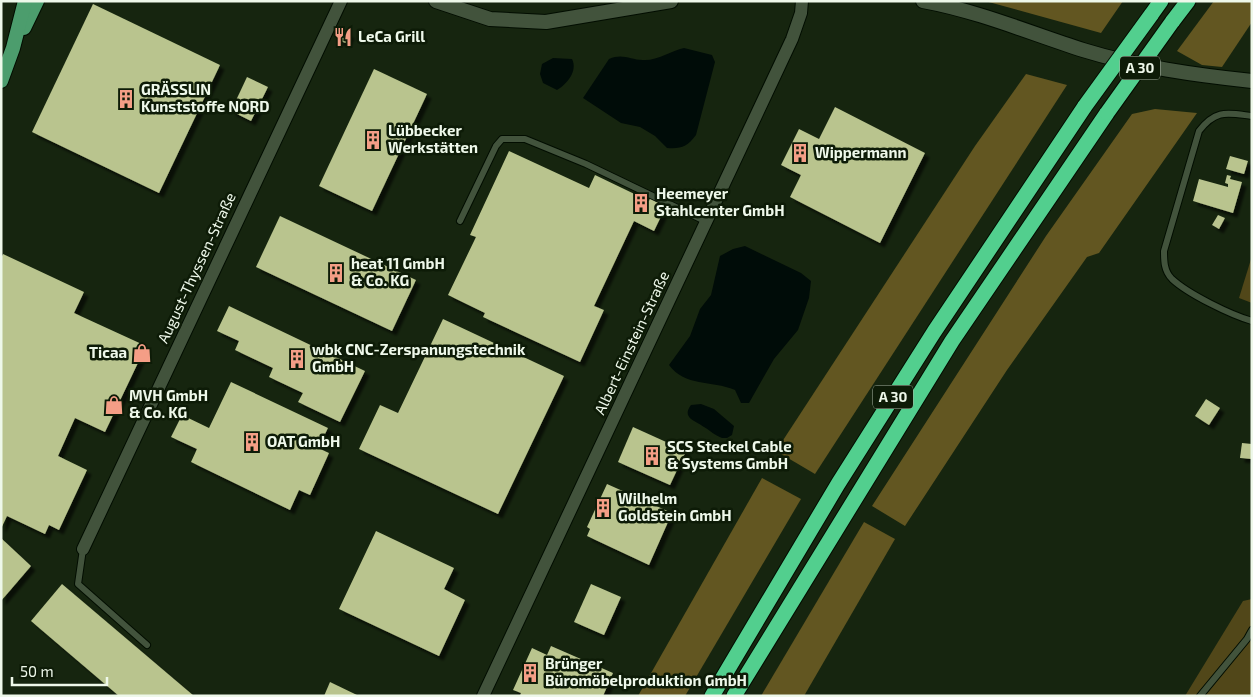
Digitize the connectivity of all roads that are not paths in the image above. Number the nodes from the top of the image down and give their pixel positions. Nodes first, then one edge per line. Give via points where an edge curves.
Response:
1 (25, 1) edge
2 (37, 1) edge
3 (341, 1) edge
4 (436, 1) edge
5 (671, 1) edge
6 (802, 1) edge
7 (923, 1) edge
8 (1161, 1) edge
9 (1188, 1) edge
10 (942, 3) edge
11 (13, 48) junction
12 (1, 81) edge
13 (1252, 81) edge
14 (1252, 116) edge
15 (460, 221) dead end
16 (707, 222) junction
17 (1252, 321) edge
18 (83, 549) joint
19 (1252, 630) edge
20 (147, 645) dead end
21 (483, 696) edge
22 (712, 696) edge
23 (734, 696) edge
24 (1200, 696) edge

1 - 11 main road
2 - 11 main road
3 - 18 street, August-Thyssen-Straße
4 - 5 street via 490,20 546,22
6 - 16 street, Albert-Einstein-Straße via 792,39
7 - 10 street
8 - 22 highway, A 30, bridge via 934,332 843,475
9 - 23 highway, A 30, bridge via 1107,113 952,341
10 - 13 street via 1085,50 1182,73
11 - 12 main road
14 - 17 lane via 1222,113 1208,118 1199,130 1164,251 1164,265 1172,279 1206,300
15 - 16 lane via 496,146 502,139 512,138 525,139 586,164
16 - 21 street, Albert-Einstein-Straße
18 - 20 lane via 78,584
19 - 24 lane

